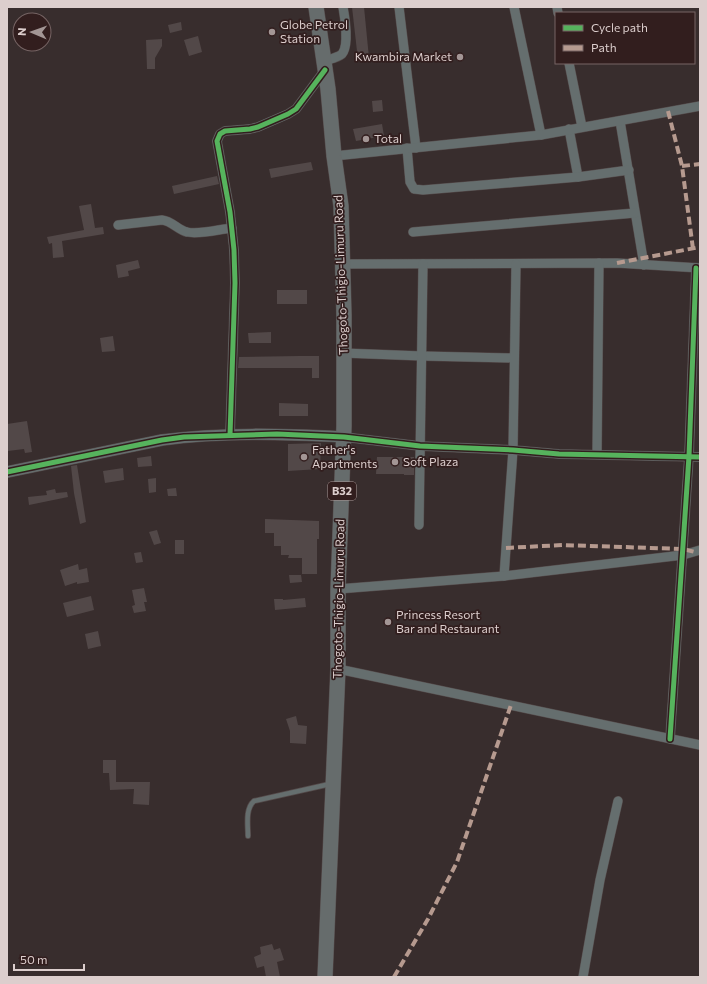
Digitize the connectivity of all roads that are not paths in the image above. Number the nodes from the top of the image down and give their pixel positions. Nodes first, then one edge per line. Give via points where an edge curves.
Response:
1 (316, 7) edge
2 (343, 7) edge
3 (399, 7) edge
4 (514, 7) edge
5 (569, 64) edge
6 (325, 66) junction
7 (700, 106) edge
8 (620, 120) junction
9 (582, 127) junction
10 (569, 129) junction
11 (541, 135) junction
12 (412, 148) junction
13 (334, 156) junction
14 (629, 170) junction
15 (578, 177) junction
16 (635, 213) junction
17 (118, 225) dead end
18 (232, 228) junction
19 (413, 232) dead end
20 (599, 263) junction
21 (343, 264) junction
22 (423, 264) junction
23 (516, 264) junction
24 (644, 265) junction
25 (698, 268) edge
26 (344, 353) junction
27 (422, 356) junction
28 (514, 358) junction
29 (230, 435) junction
30 (344, 437) junction
31 (420, 446) junction
32 (513, 450) junction
33 (597, 454) junction
34 (689, 456) junction
35 (700, 457) edge
36 (7, 472) edge
37 (419, 525) dead end
38 (700, 550) edge
39 (683, 555) junction
40 (504, 576) junction
41 (338, 589) junction
42 (338, 670) junction
43 (670, 739) junction
44 (700, 745) edge
45 (334, 783) junction
46 (618, 801) dead end
47 (248, 836) dead end
48 (325, 977) edge
49 (583, 977) edge

1 - 6 highway, Thogoto-Thigio-Limuru Road / B32
2 - 6 street via 346,46 342,53
3 - 12 street
4 - 11 street
5 - 9 street
6 - 13 highway, Thogoto-Thigio-Limuru Road / B32
6 - 18 street via 296,109 258,127 225,131 220,134 218,146
7 - 8 street
8 - 9 street
8 - 14 street
9 - 10 street
10 - 11 street
10 - 15 street
11 - 12 street
12 - 13 street
12 - 15 street via 410,182 414,189
13 - 21 highway, Thogoto-Thigio-Limuru Road / B32 via 341,206
14 - 15 street
14 - 16 street
16 - 19 street
16 - 24 street
17 - 18 street via 162,220 193,233
18 - 29 street via 235,283
20 - 23 street
20 - 24 street
20 - 33 street
21 - 22 street
21 - 26 highway, Thogoto-Thigio-Limuru Road / B32
22 - 23 street
22 - 27 street
23 - 28 street
24 - 25 street
25 - 34 street
26 - 27 street
26 - 30 highway, Thogoto-Thigio-Limuru Road / B32
27 - 28 street
27 - 31 street
28 - 32 street
29 - 30 street
29 - 36 street via 162,440
30 - 31 street
30 - 41 highway, Thogoto-Thigio-Limuru Road / B32
31 - 32 street
31 - 37 street
32 - 33 street
32 - 40 street
33 - 34 street
34 - 35 street
34 - 39 street
38 - 39 street
39 - 40 street
39 - 43 street
40 - 41 street
41 - 42 highway, Thogoto-Thigio-Limuru Road / B32
42 - 43 street
42 - 45 highway, Thogoto-Thigio-Limuru Road / B32
43 - 44 street
45 - 47 lane via 254,801 248,810
45 - 48 highway, Thogoto-Thigio-Limuru Road / B32
46 - 49 street via 600,880

